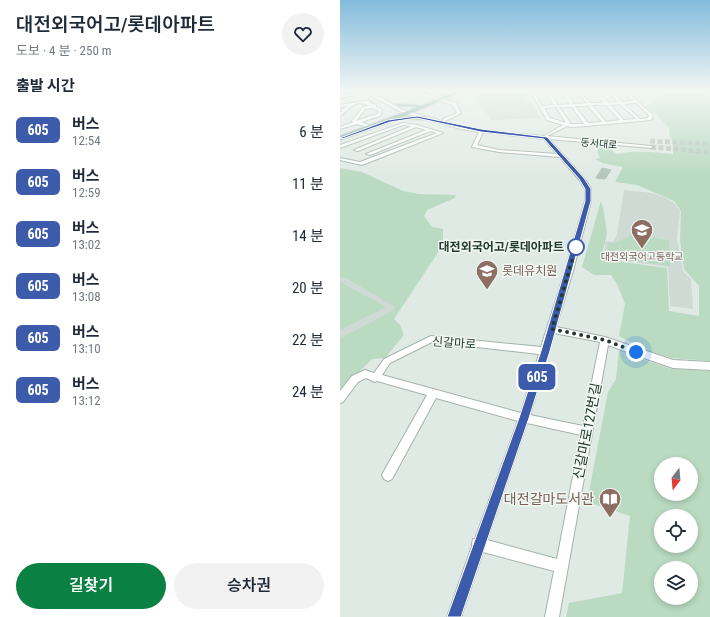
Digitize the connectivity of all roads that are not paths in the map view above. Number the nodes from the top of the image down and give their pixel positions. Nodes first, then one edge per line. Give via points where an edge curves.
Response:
1 (354, 120) edge
2 (364, 120) edge
3 (387, 120) joint
4 (437, 120) edge
5 (448, 120) edge
6 (551, 120) edge
7 (565, 120) edge
8 (583, 120) edge
9 (602, 120) edge
10 (639, 120) edge
11 (623, 121) joint
12 (357, 122) junction
13 (445, 122) junction
14 (605, 123) junction
15 (568, 125) junction
16 (587, 125) junction
17 (367, 126) junction
18 (416, 126) junction
19 (340, 128) edge
20 (431, 129) junction
21 (481, 131) junction
22 (546, 136) junction
23 (340, 137) edge
24 (387, 138) junction
25 (573, 140) junction
26 (650, 141) tunnel mouth
27 (398, 142) junction
28 (409, 145) junction
29 (341, 146) edge
30 (552, 146) junction
31 (651, 147) tunnel mouth
32 (356, 150) junction
33 (368, 154) junction
34 (560, 156) junction
35 (379, 158) junction
36 (340, 159) edge
37 (552, 329) junction
38 (605, 340) junction
39 (545, 351) junction
40 (710, 366) edge
41 (376, 378) junction
42 (433, 393) junction
43 (340, 399) edge
44 (524, 418) junction
45 (587, 432) junction
46 (388, 475) dead end
47 (478, 544) junction
48 (562, 567) junction
49 (454, 617) edge
50 (552, 617) edge

1 - 12 street
2 - 12 street
3 - 17 main road
3 - 23 main road
4 - 13 street, 동서대로
5 - 13 street
6 - 15 street
7 - 15 street
8 - 16 street
9 - 14 street
10 - 11 street
11 - 14 street
12 - 17 street
12 - 19 street
13 - 20 street
13 - 21 street, 동서대로
13 - 22 street, 동서대로
14 - 16 street
15 - 16 street
15 - 22 street
17 - 23 main road
18 - 20 street
18 - 24 street
18 - 29 street via 403,124
20 - 27 street
20 - 28 street via 441,133
21 - 22 street, 동서대로
21 - 34 street via 474,146 499,151
22 - 25 street, 동서대로
22 - 26 street, 동서대로
22 - 30 street
24 - 27 street
24 - 32 street
25 - 30 street via 558,141
25 - 31 street, 동서대로
27 - 28 street
27 - 33 street
28 - 35 street
29 - 32 street
30 - 34 street
32 - 33 street
33 - 35 street
34 - 37 street via 588,189 588,201
35 - 36 street via 360,164
37 - 38 street
37 - 39 street
38 - 40 street via 673,364
38 - 45 street, 신갈마로127번길
39 - 41 street, 신갈마로 via 431,339 387,361
39 - 44 street
41 - 42 street
41 - 43 street via 365,374 355,379
42 - 44 street
42 - 46 street
44 - 45 street
44 - 47 street
45 - 48 street, 신갈마로127번길
47 - 48 street
47 - 49 street
48 - 50 street, 신갈마로127번길

